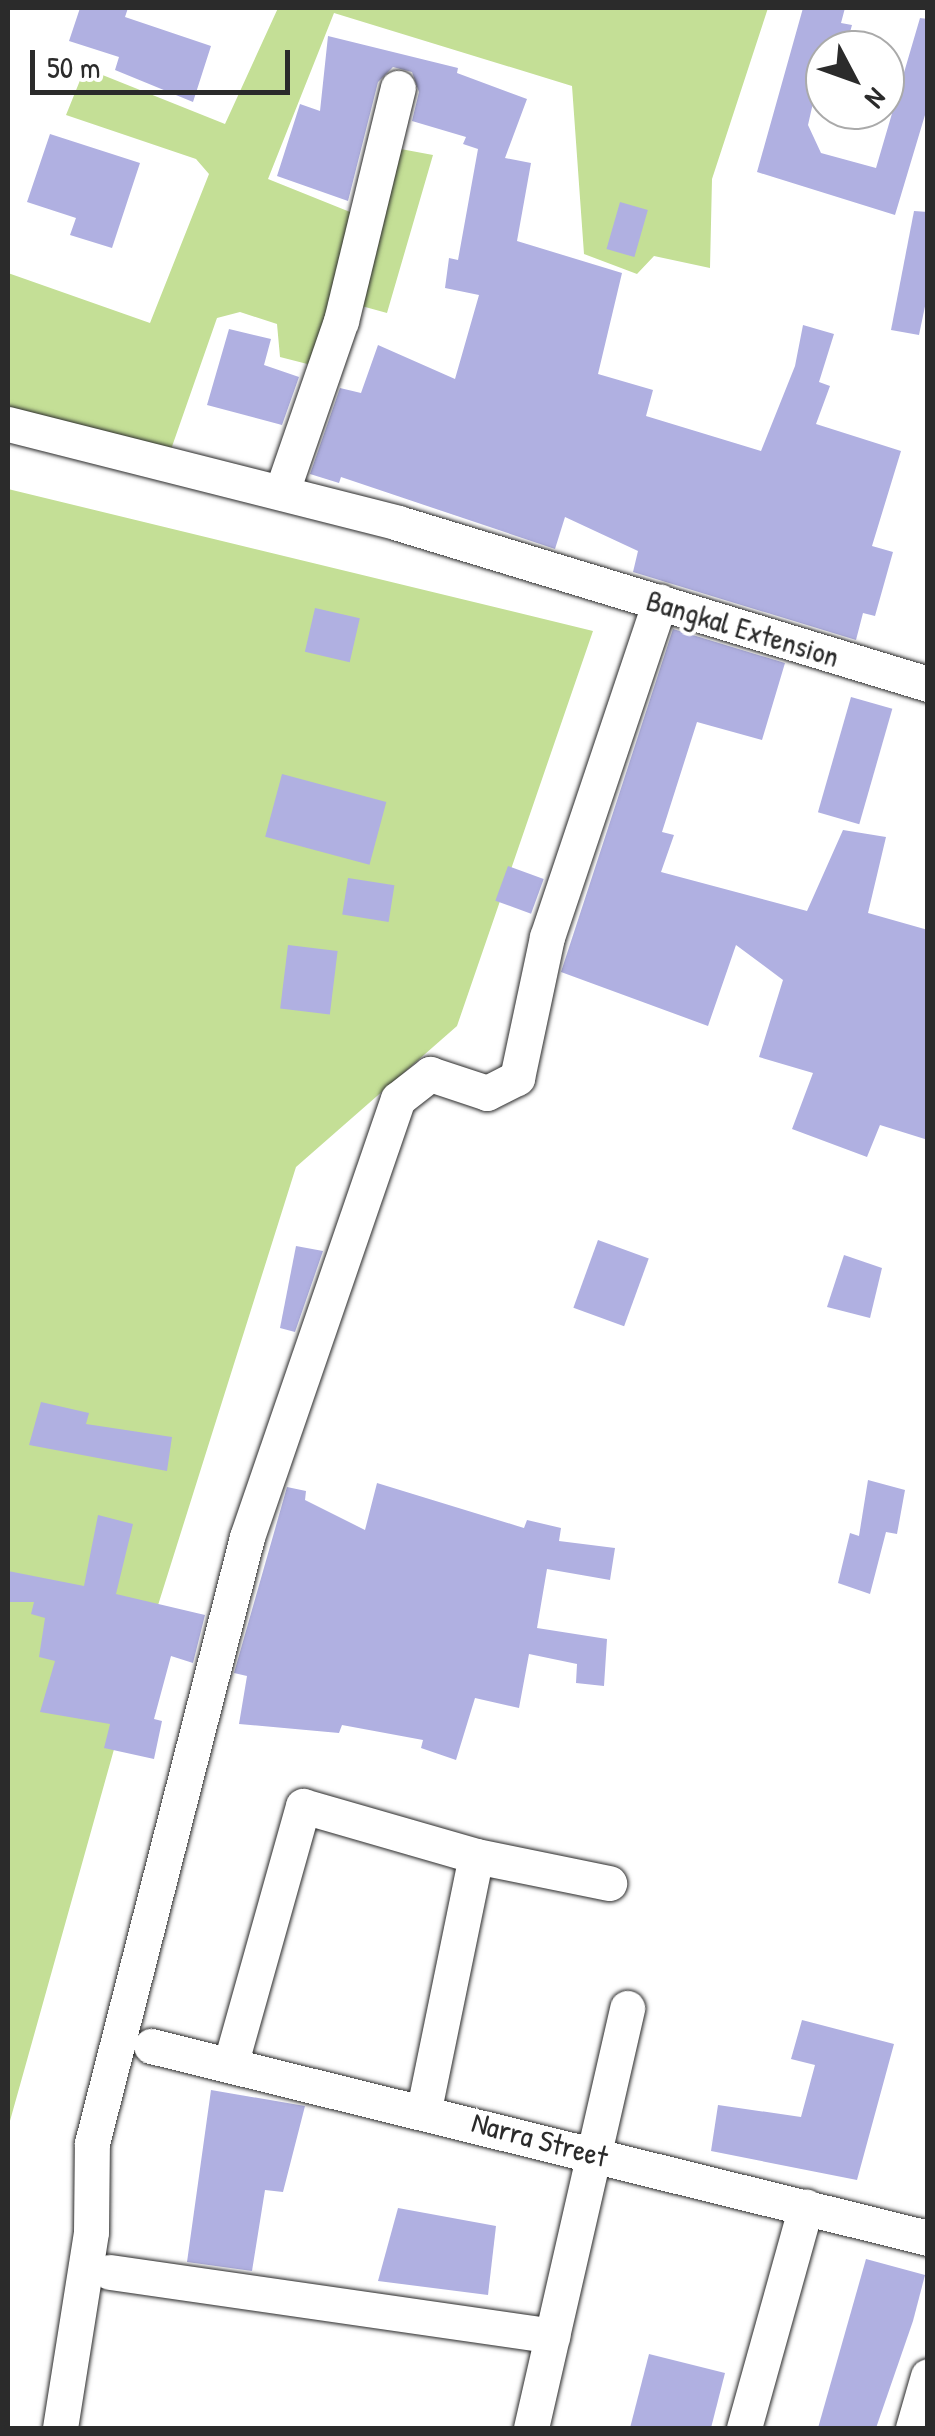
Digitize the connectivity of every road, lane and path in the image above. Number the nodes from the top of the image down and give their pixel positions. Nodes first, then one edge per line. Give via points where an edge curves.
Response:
1 (398, 88) dead end
2 (8, 424) edge
3 (282, 492) junction
4 (660, 602) junction
5 (928, 684) edge
6 (476, 1856) junction
7 (609, 1883) dead end
8 (627, 2008) dead end
9 (151, 2046) dead end
10 (232, 2062) junction
11 (424, 2108) junction
12 (594, 2154) junction
13 (806, 2206) junction
14 (928, 2238) edge
15 (110, 2272) dead end
16 (552, 2336) junction
17 (928, 2376) edge
18 (60, 2428) edge
19 (531, 2428) edge
20 (744, 2428) edge
21 (913, 2428) edge

1 - 3 street via 341,320
2 - 3 street, Bangkal Extension
3 - 4 street, Bangkal Extension
4 - 5 street, Bangkal Extension
4 - 18 street via 543,950 517,1078 486,1093 430,1074 398,1100 247,1536 92,2142 91,2232
6 - 7 street
6 - 10 street via 303,1806
6 - 11 street
8 - 12 street
9 - 10 street, Narra Street
10 - 11 street, Narra Street
11 - 12 street, Narra Street
12 - 13 street, Narra Street
12 - 16 street
13 - 14 street, Narra Street
13 - 20 street
15 - 16 street
16 - 19 street
17 - 21 street

